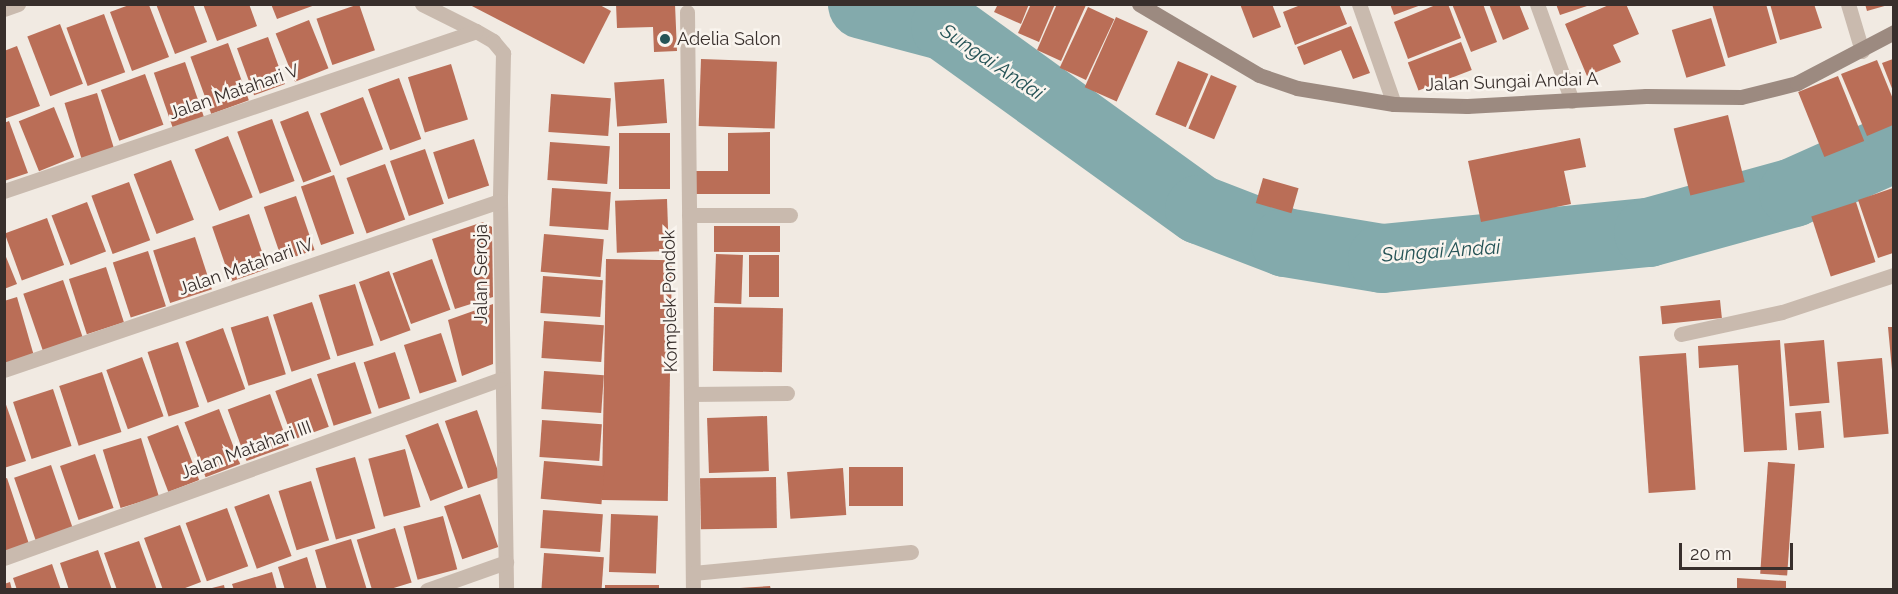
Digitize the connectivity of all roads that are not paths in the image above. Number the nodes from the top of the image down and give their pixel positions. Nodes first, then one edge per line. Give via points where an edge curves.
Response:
1 (18, 4) edge
2 (422, 4) edge
3 (1139, 4) edge
4 (1359, 4) edge
5 (1537, 4) edge
6 (1848, 4) edge
7 (4, 9) edge
8 (687, 12) dead end
9 (476, 31) junction
10 (1893, 32) edge
11 (1862, 51) junction
12 (1572, 101) junction
13 (1394, 104) junction
14 (4, 191) edge
15 (500, 201) junction
16 (689, 215) junction
17 (790, 215) dead end
18 (1893, 275) edge
19 (1681, 334) dead end
20 (4, 370) edge
21 (501, 380) junction
22 (787, 393) dead end
23 (691, 394) junction
24 (911, 552) dead end
25 (4, 558) edge
26 (506, 562) junction
27 (693, 573) junction
28 (427, 590) edge
29 (506, 590) edge
30 (693, 590) edge

1 - 7 street
2 - 9 street, Jalan Seroja
3 - 13 street, Jalan Sungai Andai A via 1259,75 1297,88
4 - 13 street
5 - 12 street
6 - 11 street
8 - 16 street, Komplek Pondok
9 - 14 street, Jalan Matahari V
9 - 15 street, Jalan Seroja via 494,41 503,53
10 - 11 street, Jalan Sungai Andai A
11 - 12 street, Jalan Sungai Andai A via 1819,74 1774,91 1741,97 1646,96
12 - 13 street, Jalan Sungai Andai A
15 - 20 street, Jalan Matahari IV
15 - 21 street, Jalan Seroja
16 - 17 street
16 - 23 street, Komplek Pondok
18 - 19 street via 1782,312
21 - 25 street, Jalan Matahari III
21 - 26 street, Jalan Seroja
22 - 23 street
23 - 27 street, Komplek Pondok
24 - 27 street
26 - 28 street
26 - 29 street, Jalan Seroja
27 - 30 street, Komplek Pondok

